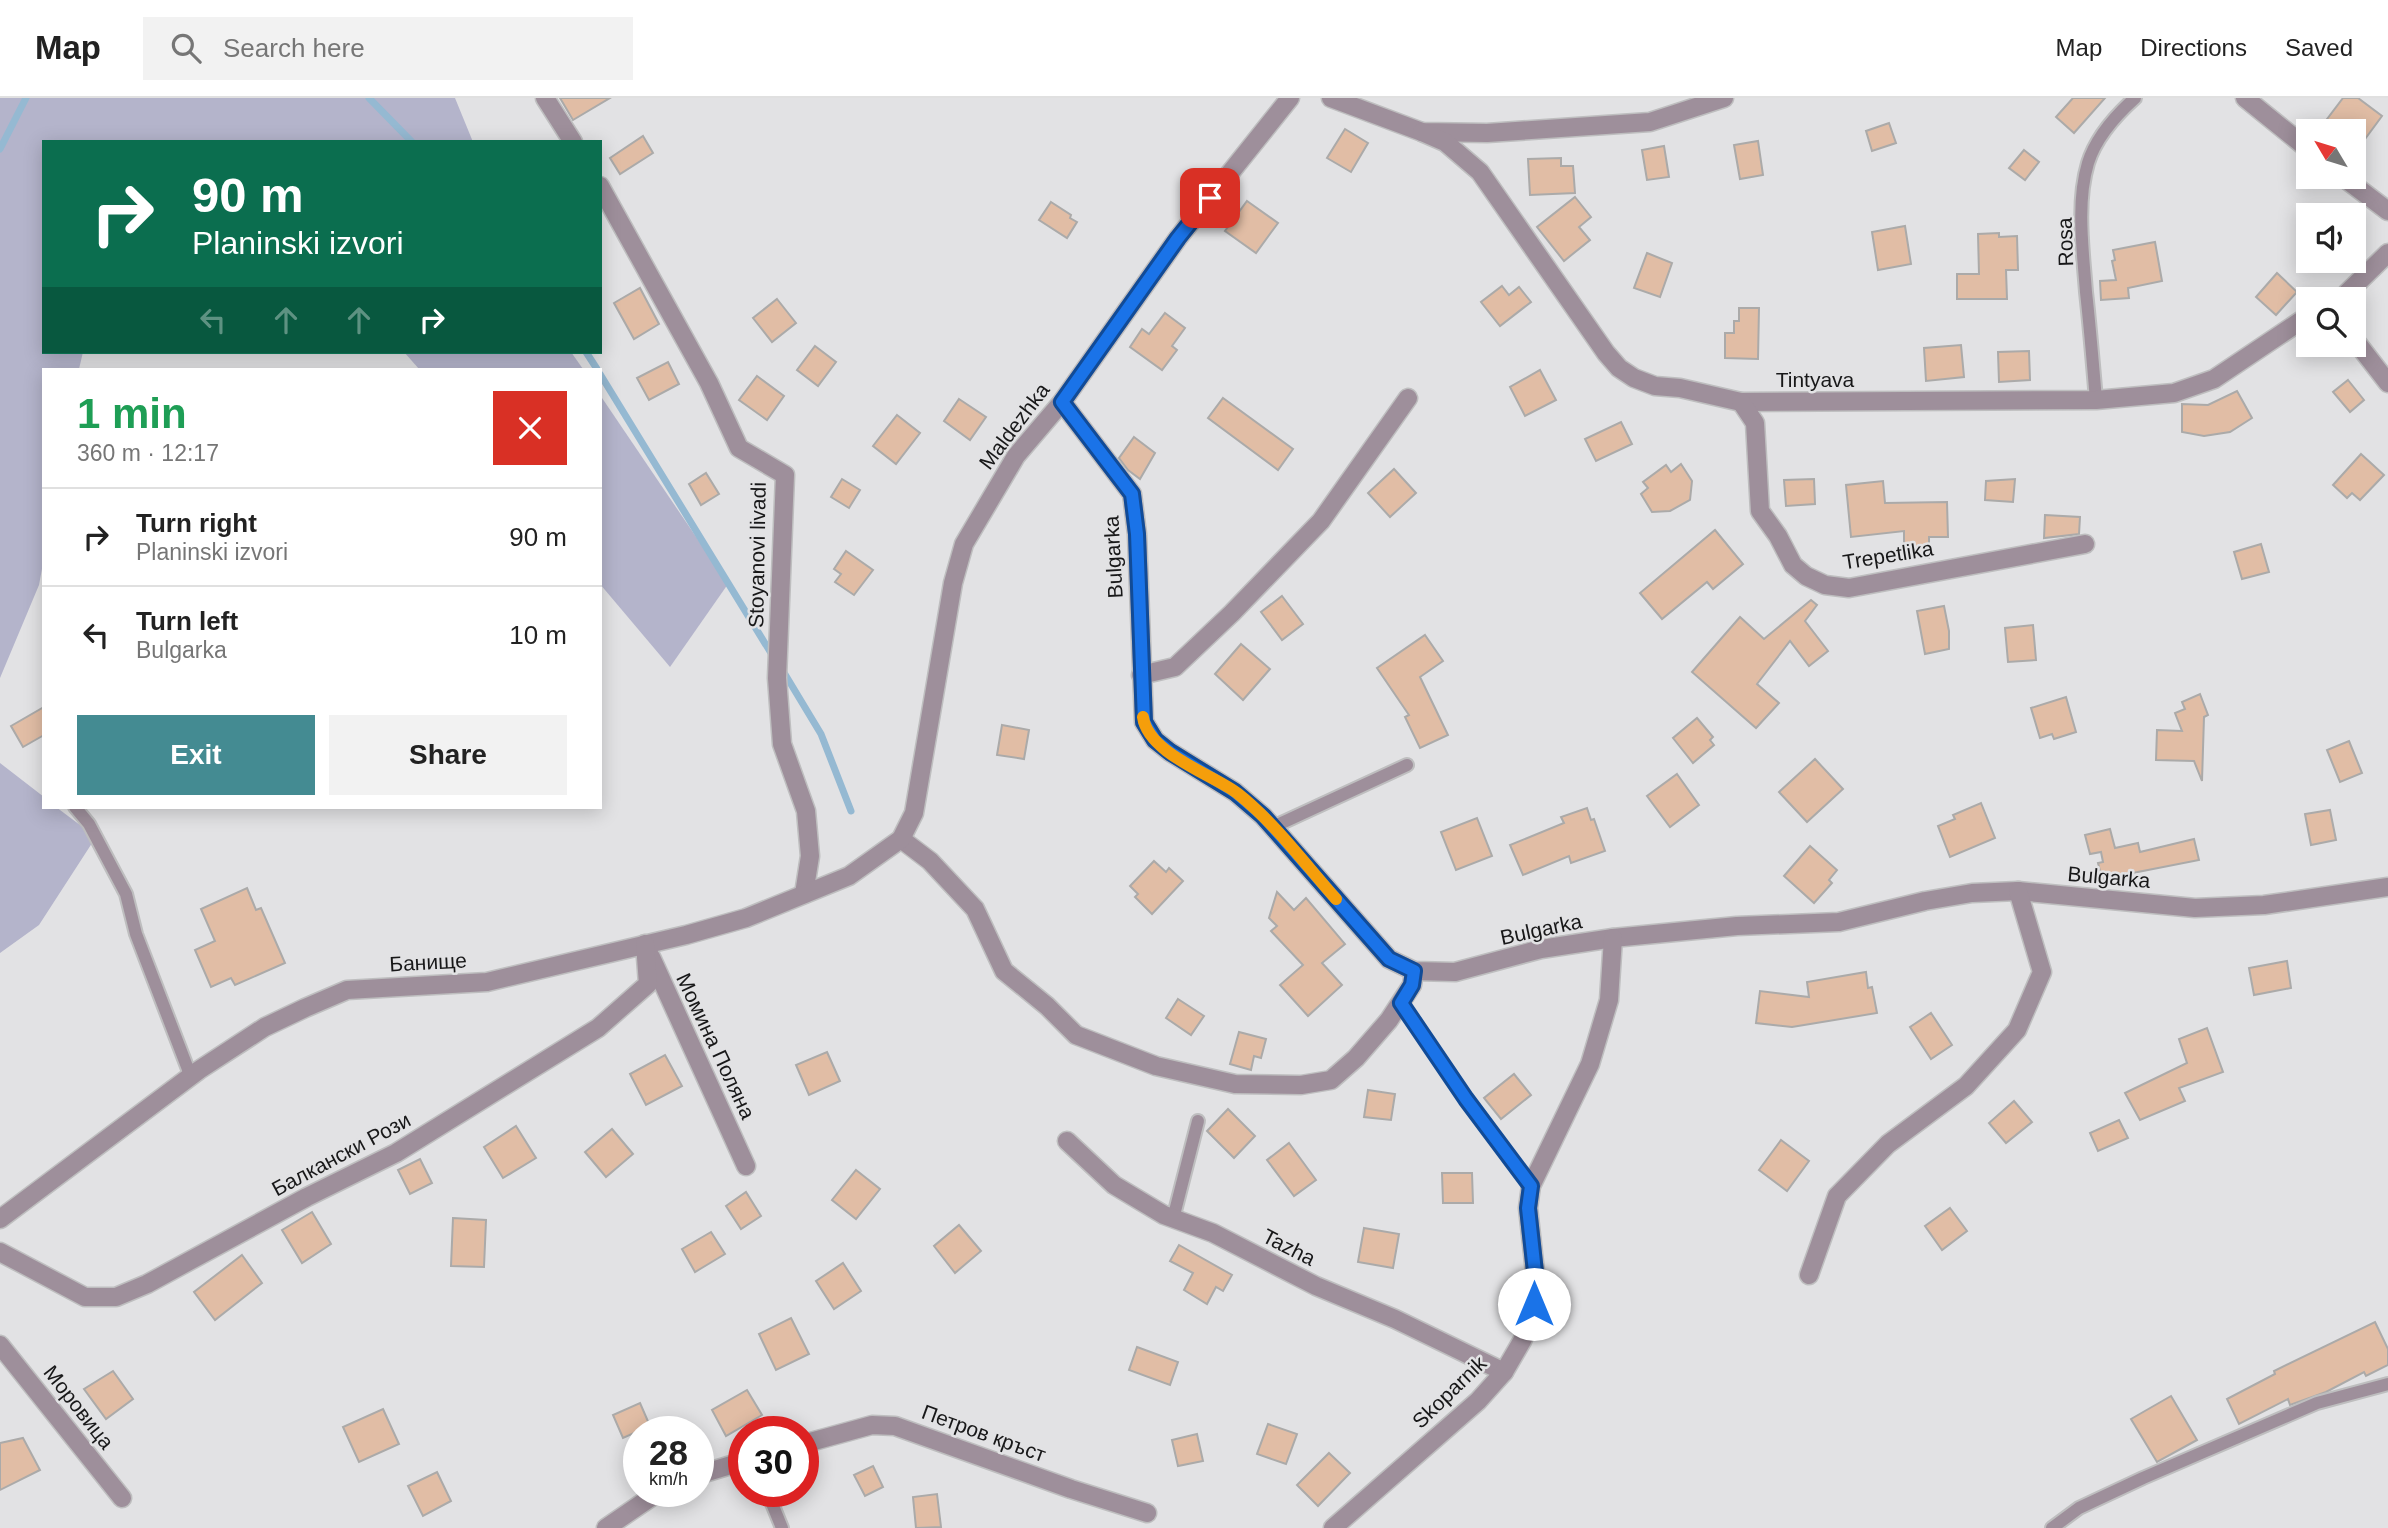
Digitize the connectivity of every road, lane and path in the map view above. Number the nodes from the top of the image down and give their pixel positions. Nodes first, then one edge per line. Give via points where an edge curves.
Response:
1 (545, 98) edge
2 (1290, 98) edge
3 (1331, 98) edge
4 (1724, 98) edge
5 (2135, 98) edge
6 (2245, 98) edge
7 (1422, 132) junction
8 (2296, 139) edge
9 (572, 140) edge
10 (2359, 189) edge
11 (602, 190) edge
12 (2388, 211) edge
13 (2388, 253) edge
14 (2353, 287) edge
15 (2296, 324) edge
16 (2366, 356) edge
17 (2388, 383) edge
18 (1408, 398) dead end
19 (2096, 400) junction
20 (1062, 402) junction
21 (1741, 402) junction
22 (2085, 544) dead end
23 (1141, 675) junction
24 (1407, 765) dead end
25 (77, 809) edge
26 (1273, 827) junction
27 (901, 839) junction
28 (2388, 887) edge
29 (2018, 891) junction
30 (804, 894) junction
31 (1613, 938) junction
32 (645, 944) junction
33 (1414, 971) junction
34 (1401, 1003) junction
35 (191, 1077) junction
36 (1198, 1121) dead end
37 (1066, 1141) dead end
38 (746, 1166) dead end
39 (1531, 1186) junction
40 (0, 1219) edge
41 (1173, 1219) junction
42 (0, 1252) edge
43 (1809, 1275) dead end
44 (0, 1345) edge
45 (1504, 1372) junction
46 (2388, 1384) edge
47 (819, 1440) edge
48 (122, 1498) dead end
49 (637, 1507) edge
50 (773, 1507) edge
51 (1147, 1513) dead end
52 (606, 1528) edge
53 (782, 1528) edge
54 (1333, 1528) edge
55 (2052, 1528) edge

1 - 9 street
2 - 20 street, Maldezhka via 1178,238
3 - 7 street
4 - 7 street via 1650,122 1487,133
5 - 19 lane, Rosa via 2102,135 2083,184 2082,247
6 - 8 street
7 - 21 street, Tintyava via 1445,142 1486,180 1619,368 1656,386
10 - 12 street
11 - 30 street, Stoyanovi livadi via 709,383 739,449 785,475 777,678 782,744 806,811 810,856
13 - 14 street
15 - 19 street, Tintyava via 2214,379 2174,393
16 - 17 street
18 - 23 street via 1321,521 1175,667
19 - 21 street, Tintyava
20 - 23 street, Bulgarka via 1132,494
20 - 27 street, Maldezhka via 1016,456 964,544 953,583 914,813
21 - 22 street, Trepetlika via 1755,424 1760,511 1793,565 1825,585 1849,588
23 - 26 street, Bulgarka via 1144,722 1155,740 1235,792
24 - 26 lane
25 - 35 lane via 126,894 136,934
26 - 33 street, Bulgarka via 1389,959
27 - 30 street, Банище via 849,876
27 - 34 street via 930,861 975,909 1004,971 1076,1035 1156,1066 1235,1084 1301,1085 1331,1080 1356,1058
28 - 29 street, Bulgarka via 2264,905 2195,908
29 - 31 street, Bulgarka via 1948,897 1839,922
29 - 43 street via 2042,972 2017,1030 1966,1086 1888,1144 1838,1196
30 - 32 street, Банище via 746,918
31 - 33 street, Bulgarka via 1541,949 1455,972
31 - 39 street via 1609,1000 1590,1064
32 - 35 street, Банище via 488,982 347,990 265,1027
32 - 38 street, Момина Поляна
32 - 42 street, Балкански Рози via 648,984 598,1028 396,1153 146,1284 116,1297 85,1297
33 - 34 street
34 - 39 lane
35 - 40 street, Банище
36 - 41 lane
37 - 41 street, Tazha via 1114,1185
39 - 45 street, Skoparnik via 1528,1208 1537,1290 1532,1317
41 - 45 street, Tazha via 1213,1233 1315,1286
44 - 48 street, Моровица
45 - 54 street, Skoparnik via 1478,1401
46 - 55 lane via 2317,1403 2143,1478 2080,1508
47 - 51 street, Петров кръст via 872,1425 895,1426
49 - 52 street
50 - 53 lane

